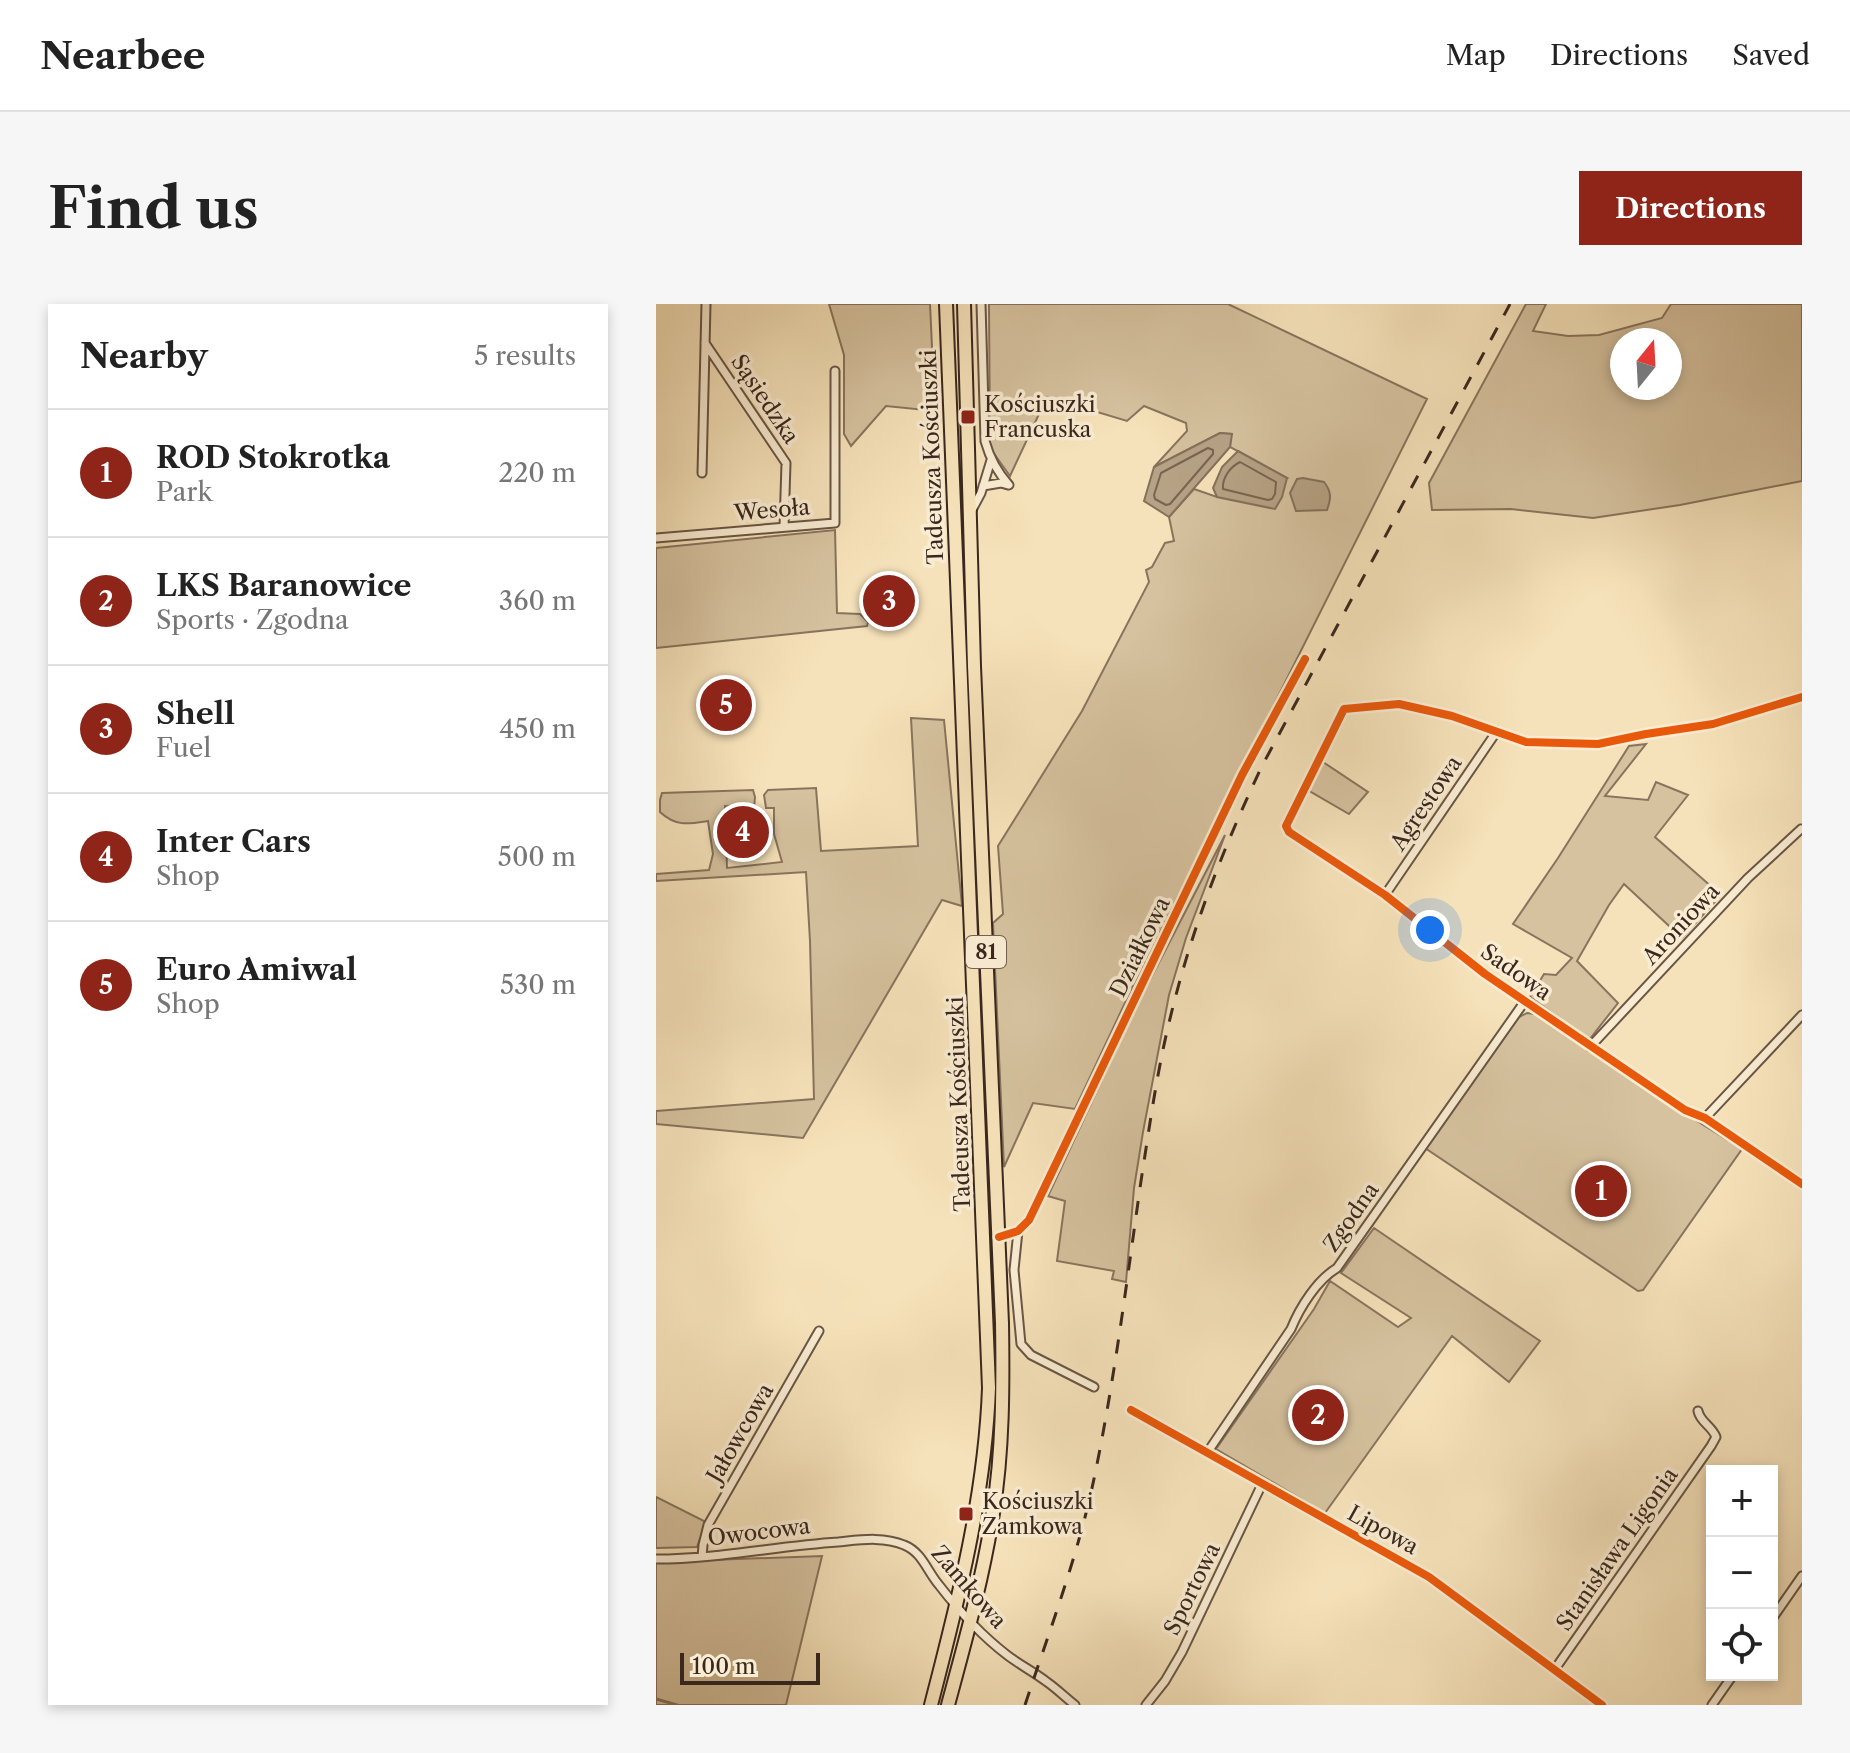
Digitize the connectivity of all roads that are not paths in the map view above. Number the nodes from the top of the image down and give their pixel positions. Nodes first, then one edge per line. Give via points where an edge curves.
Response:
1 (706, 304) edge
2 (946, 304) edge
3 (964, 304) edge
4 (981, 304) edge
5 (705, 343) junction
6 (835, 371) dead end
7 (991, 460) junction
8 (702, 473) dead end
9 (983, 486) junction
10 (969, 516) junction
11 (784, 527) junction
12 (656, 538) edge
13 (1305, 659) dead end
14 (1802, 697) edge
15 (1497, 731) junction
16 (1801, 829) edge
17 (1385, 895) junction
18 (1525, 1001) junction
19 (1802, 1015) edge
20 (1590, 1047) junction
21 (1705, 1118) junction
22 (1802, 1184) edge
23 (1018, 1231) junction
24 (999, 1237) junction
25 (819, 1331) dead end
26 (1094, 1387) dead end
27 (1131, 1410) dead end
28 (1698, 1411) dead end
29 (1207, 1453) junction
30 (1262, 1484) junction
31 (867, 1540) joint
32 (702, 1557) junction
33 (656, 1559) edge
34 (1802, 1576) edge
35 (956, 1606) junction
36 (1778, 1610) edge
37 (970, 1622) junction
38 (1555, 1669) junction
39 (1729, 1681) edge
40 (931, 1705) edge
41 (948, 1705) edge
42 (1075, 1705) edge
43 (1146, 1705) edge
44 (1602, 1705) edge
45 (1712, 1705) edge

1 - 5 street, Sąsiedzka
2 - 35 main road, Tadeusza Kościuszki / 81 via 989,1388 977,1508
3 - 10 main road, Tadeusza Kościuszki / 81
4 - 7 street via 985,441
5 - 8 street, Sąsiedzka
5 - 11 street, Sąsiedzka via 786,463
6 - 11 street, Wesoła via 835,523
7 - 9 street
7 - 9 street via 1009,485
9 - 10 street
10 - 24 main road, Tadeusza Kościuszki / 81
11 - 12 street, Wesoła
13 - 23 street, Działkowa via 1242,775 1038,1203
14 - 15 street via 1713,724 1598,744 1526,742
15 - 17 street, Agrestowa
15 - 17 street, Sadowa via 1399,704 1344,709 1286,826
16 - 20 street, Aroniowa via 1748,878
17 - 18 street, Sadowa
18 - 20 street, Sadowa
18 - 29 street, Zgodna via 1337,1268 1297,1314
19 - 21 street
20 - 21 street, Sadowa
21 - 22 street, Sadowa
23 - 24 street
23 - 26 street via 1014,1270 1021,1344 1031,1355
24 - 37 main road, Tadeusza Kościuszki / 81 via 1001,1436 991,1523
25 - 32 street, Jałowcowa via 708,1525
27 - 29 street, Lipowa
28 - 38 street, Stanisława Ligonia via 1716,1437
29 - 30 street, Lipowa
30 - 38 street, Lipowa via 1429,1577
30 - 43 street, Sportowa via 1178,1660
31 - 32 street, Owocowa
31 - 35 street, Zamkowa via 912,1549
32 - 33 street, Owocowa
34 - 36 street
35 - 37 street, Zamkowa
35 - 40 main road, Tadeusza Kościuszki / 81
37 - 41 main road, Tadeusza Kościuszki / 81
37 - 42 street, Zamkowa
38 - 44 street, Lipowa
39 - 45 street

